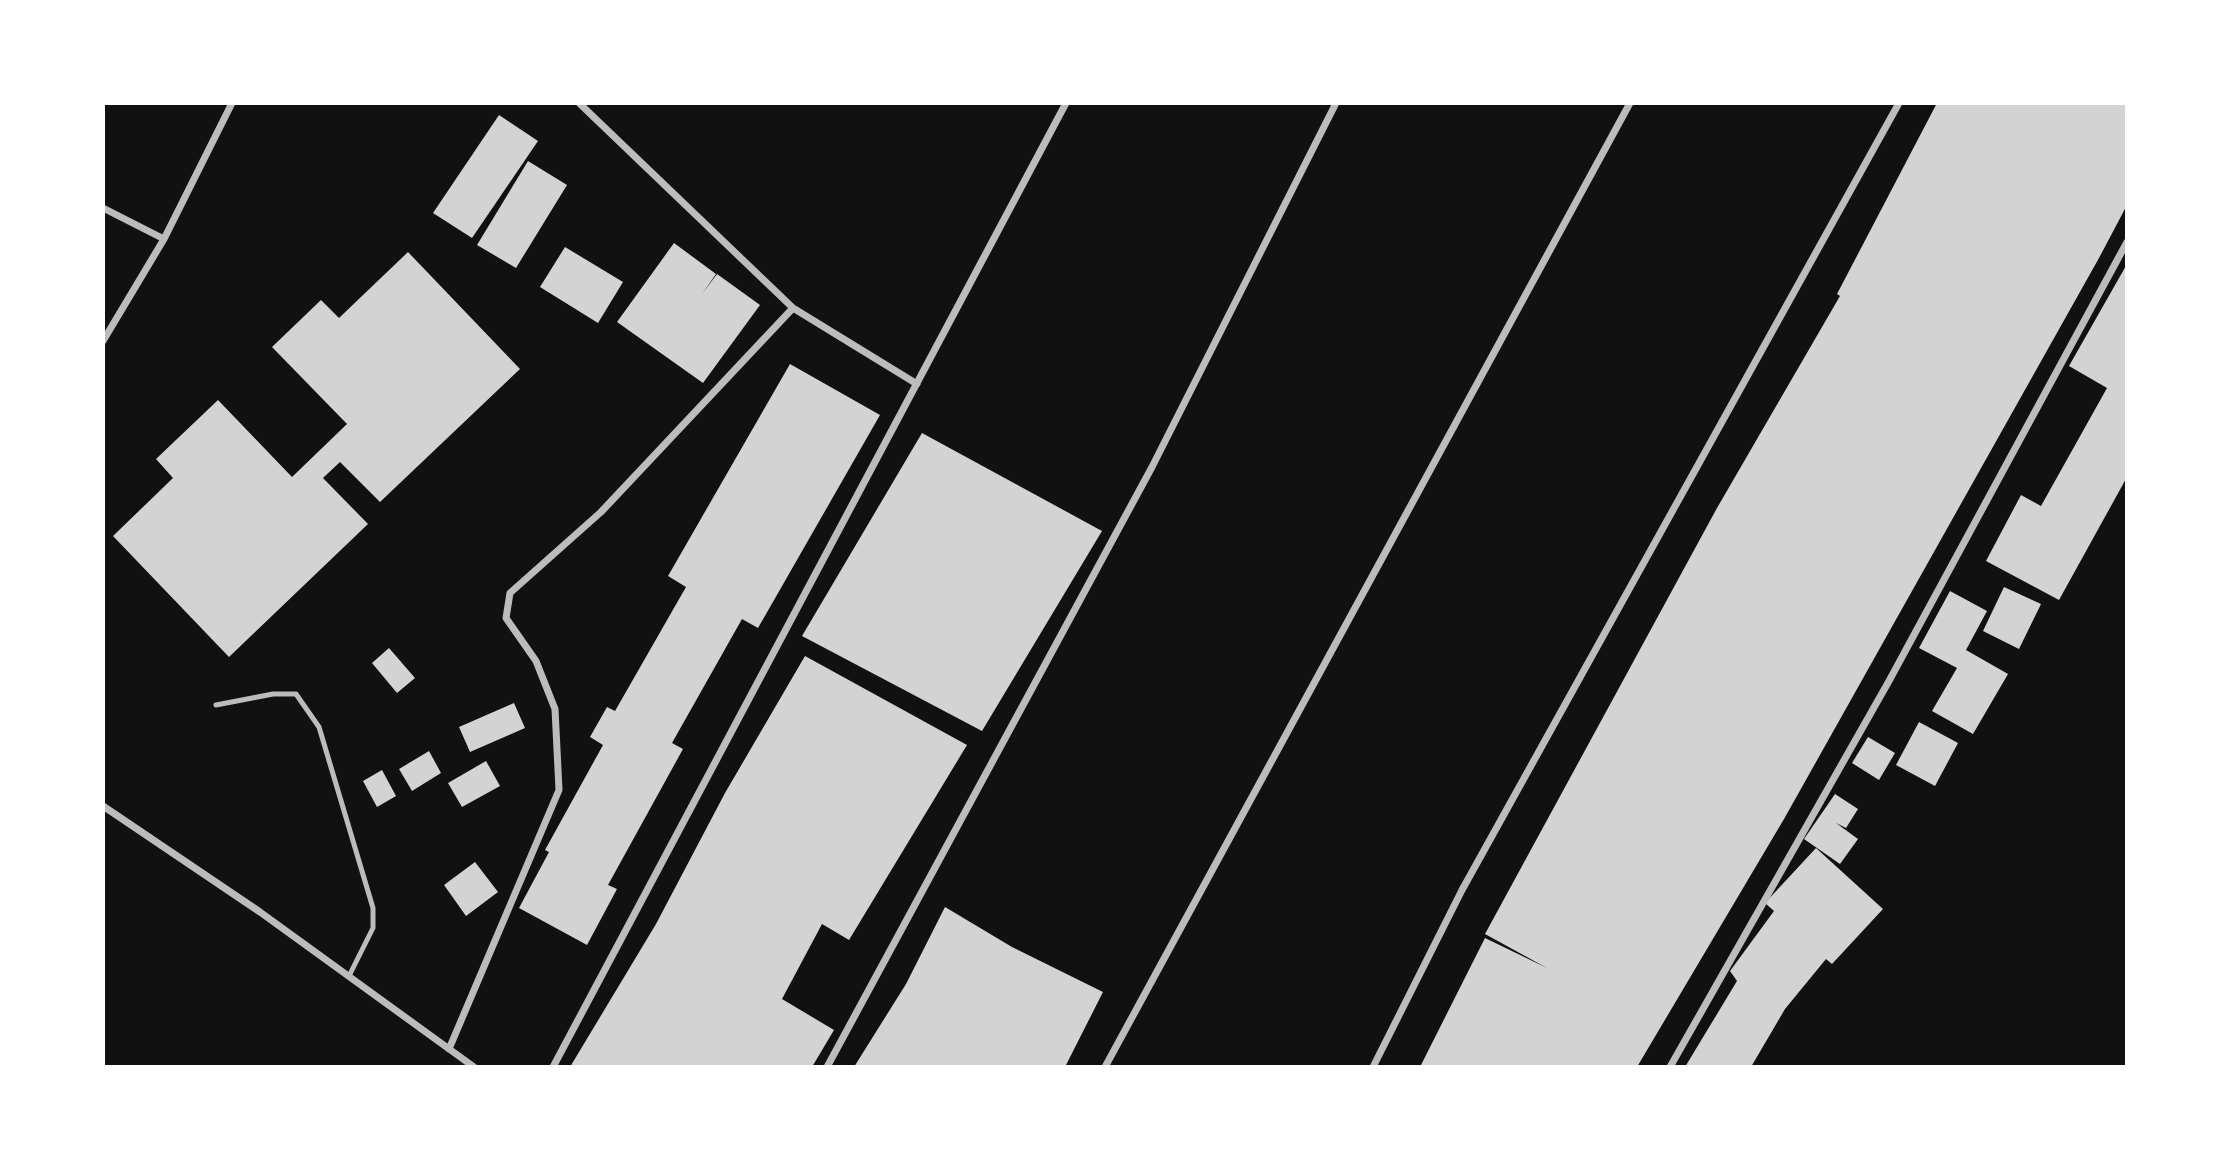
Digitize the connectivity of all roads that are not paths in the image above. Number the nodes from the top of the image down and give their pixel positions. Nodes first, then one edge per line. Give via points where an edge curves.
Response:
1 (232, 103) edge
2 (579, 103) edge
3 (1066, 103) edge
4 (1336, 103) edge
5 (1630, 103) edge
6 (1899, 103) edge
7 (103, 208) edge
8 (164, 239) junction
9 (2127, 242) edge
10 (793, 309) junction
11 (103, 341) edge
12 (917, 384) junction
13 (216, 705) dead end
14 (103, 806) edge
15 (349, 976) junction
16 (449, 1049) junction
17 (474, 1067) edge
18 (553, 1067) edge
19 (827, 1067) edge
20 (1105, 1067) edge
21 (1373, 1067) edge
22 (1670, 1067) edge

1 - 8 street
2 - 10 street
3 - 12 street
4 - 19 street via 1152,467
5 - 20 street
6 - 21 street via 1462,890
7 - 8 street
8 - 11 street
9 - 22 street via 1889,681
10 - 12 street
10 - 16 street via 601,512 510,593 506,618 536,661 555,709 559,790
12 - 18 street
13 - 15 lane via 296,694 319,727 373,908 373,928
14 - 15 street
15 - 16 street
16 - 17 street

